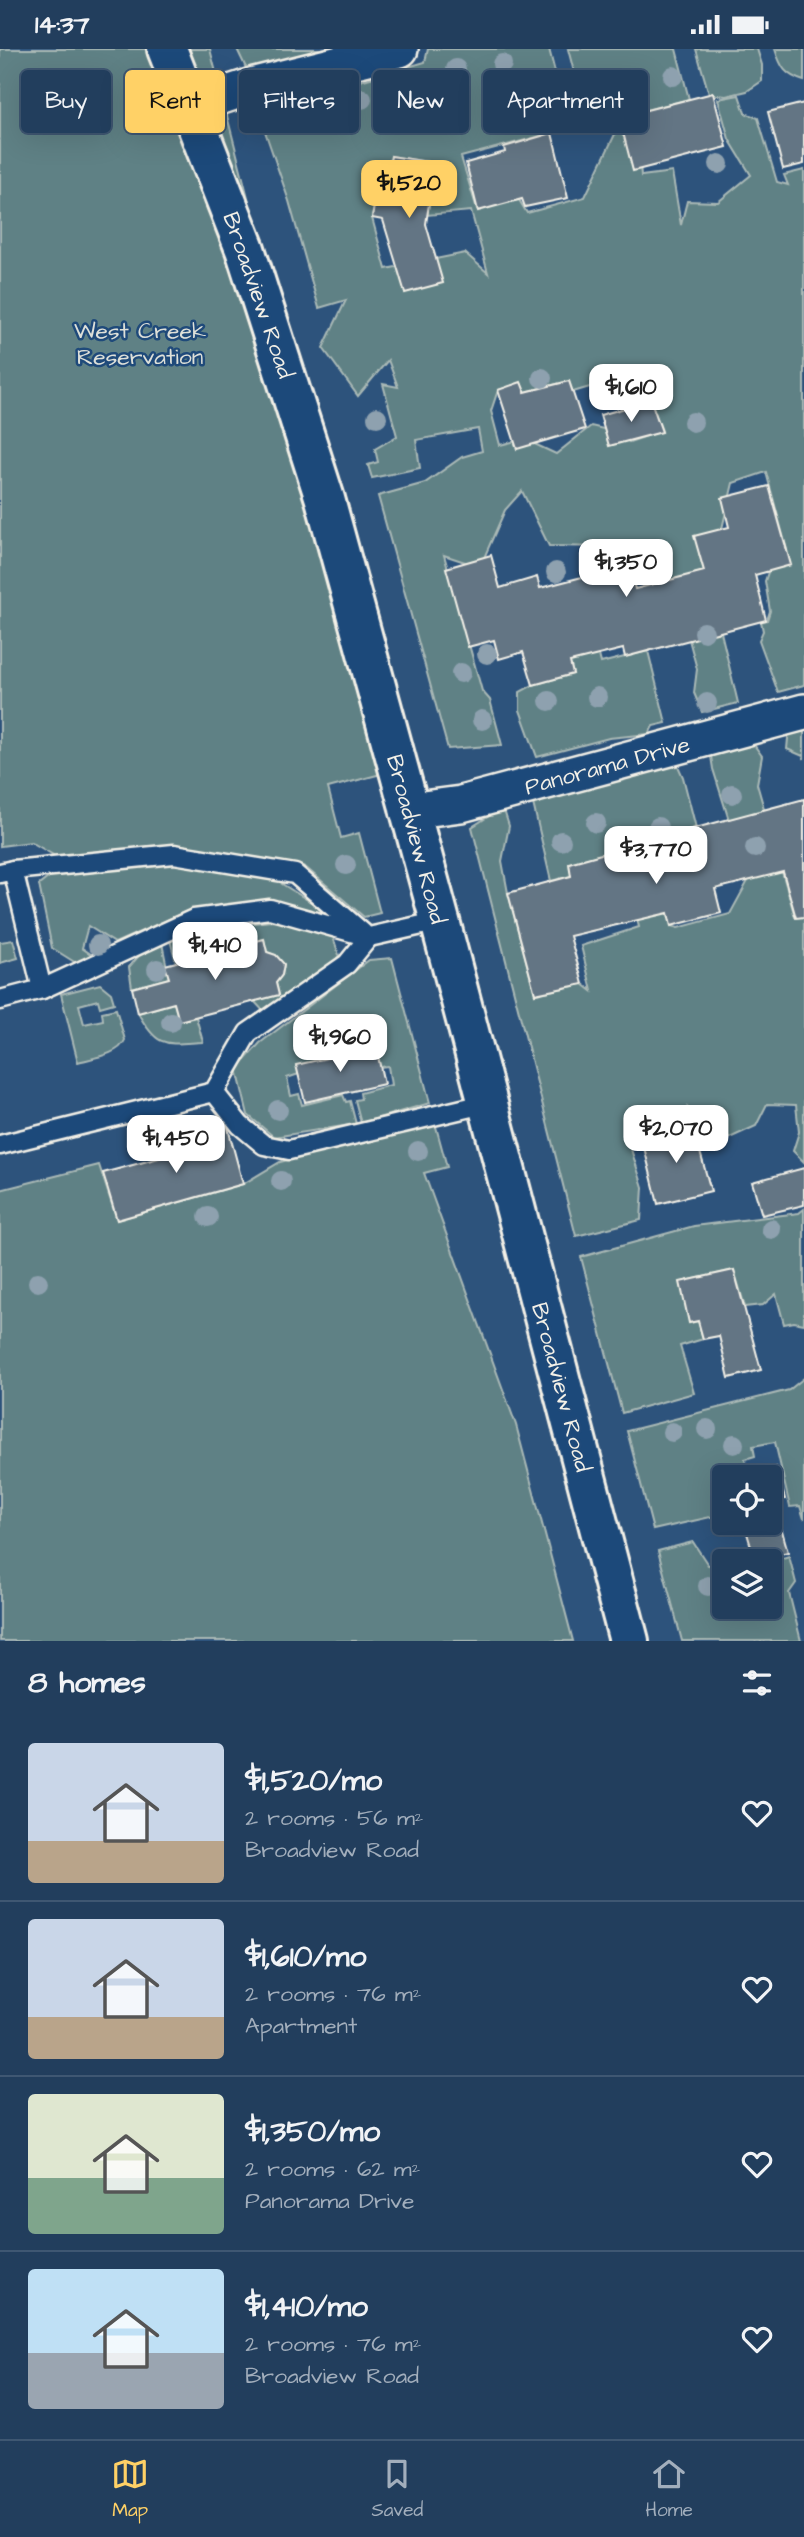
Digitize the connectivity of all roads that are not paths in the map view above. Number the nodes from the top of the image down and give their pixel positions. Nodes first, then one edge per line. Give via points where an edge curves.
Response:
1 (167, 49) edge
2 (400, 49) edge
3 (176, 70) edge
4 (225, 94) edge
5 (201, 133) edge
6 (804, 712) edge
7 (408, 811) junction
8 (7, 871) edge
9 (440, 921) junction
10 (369, 937) junction
11 (42, 989) junction
12 (0, 1000) edge
13 (214, 1091) junction
14 (488, 1103) junction
15 (0, 1145) edge
16 (629, 1641) edge

1 - 3 main road, Broadview Road
2 - 4 street
5 - 7 main road, Broadview Road via 246,249 304,428
6 - 7 street, Panorama Drive via 461,804
7 - 9 main road, Broadview Road
8 - 10 lane via 174,854 295,874
8 - 11 lane
9 - 10 lane
9 - 14 main road, Broadview Road
10 - 11 lane via 270,909 194,919
10 - 13 lane via 347,964 248,1033
11 - 12 lane
13 - 14 lane via 240,1125 264,1145 289,1150
13 - 15 lane
14 - 16 main road, Broadview Road

